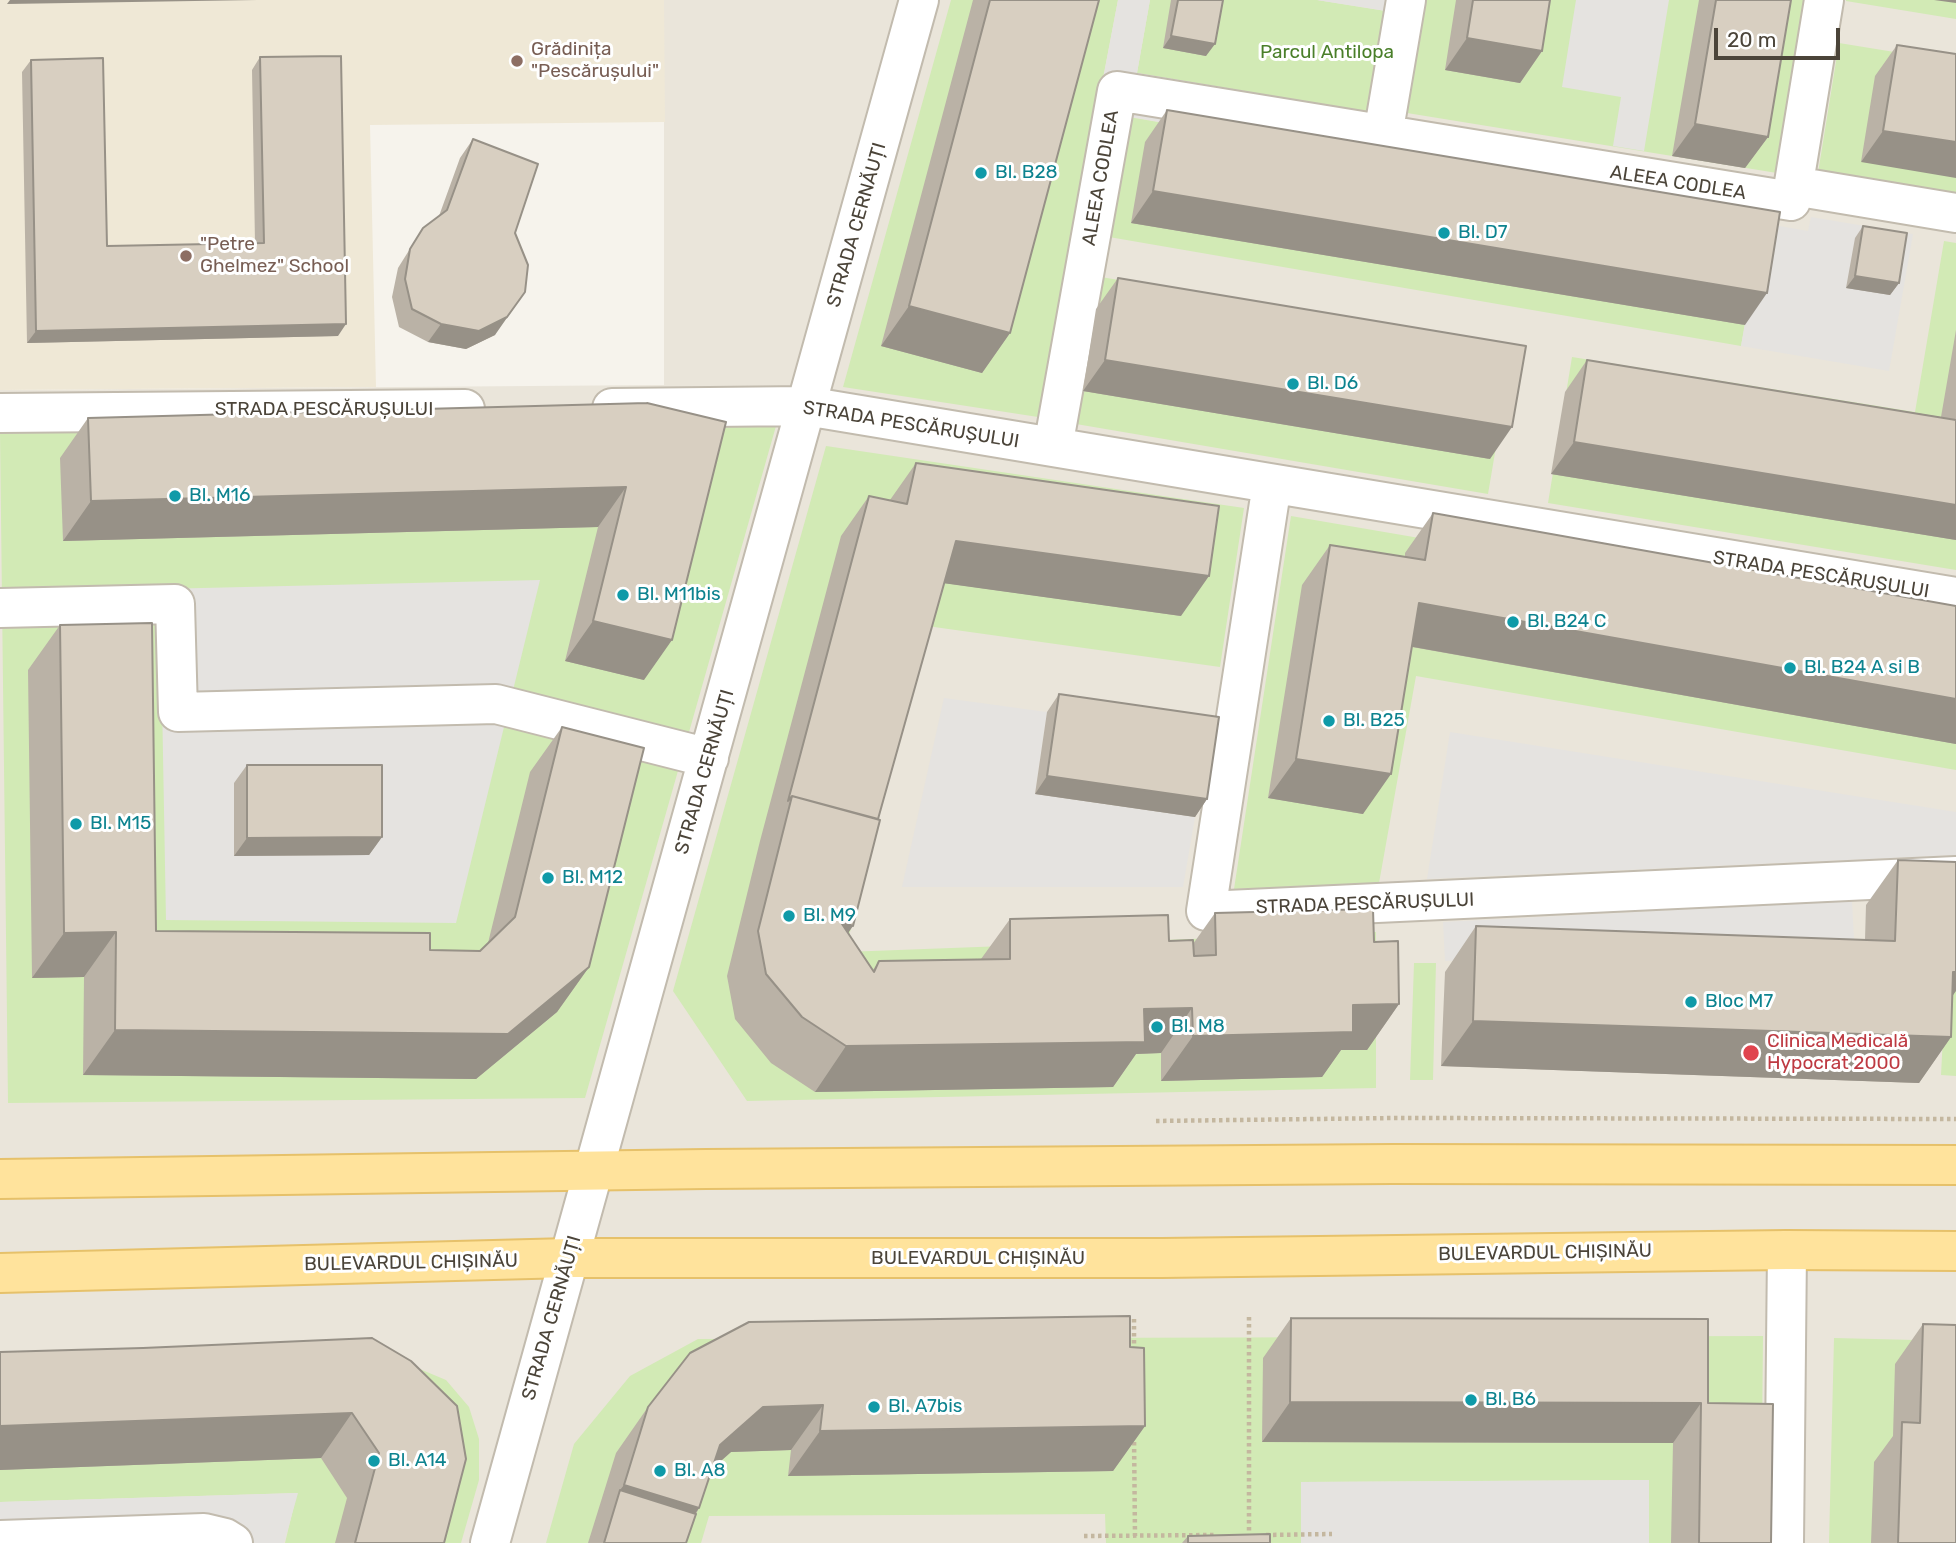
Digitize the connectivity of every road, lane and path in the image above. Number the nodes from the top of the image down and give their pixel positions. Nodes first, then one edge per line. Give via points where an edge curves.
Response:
1 (919, 0) edge
2 (1406, 0) edge
3 (1824, 0) edge
4 (1383, 135) junction
5 (1794, 186) junction
6 (1956, 213) edge
7 (806, 406) junction
8 (500, 408) edge
9 (584, 408) edge
10 (0, 412) edge
11 (1053, 447) junction
12 (1272, 484) junction
13 (1956, 597) edge
14 (0, 608) edge
15 (709, 758) junction
16 (1956, 876) edge
17 (1956, 1165) edge
18 (594, 1171) junction
19 (0, 1179) edge
20 (1787, 1250) junction
21 (1956, 1251) edge
22 (569, 1258) junction
23 (0, 1273) edge
24 (1249, 1317) dead end
25 (1134, 1319) dead end
26 (1134, 1360) edge
27 (1134, 1427) edge
28 (1332, 1534) dead end
29 (1224, 1535) edge
30 (1237, 1535) edge
31 (1263, 1535) edge
32 (1084, 1536) dead end
33 (1135, 1536) junction
34 (0, 1540) edge
35 (233, 1543) edge
36 (490, 1543) edge
37 (1784, 1543) edge

1 - 7 street, STRADA CERNĂUȚI
2 - 4 street
3 - 5 street
4 - 5 street, ALEEA CODLEA via 1791,201
4 - 11 street, ALEEA CODLEA via 1117,91
5 - 6 street
7 - 9 street, STRADA PESCĂRUȘULUI
7 - 11 street, STRADA PESCĂRUȘULUI
7 - 15 street, STRADA CERNĂUȚI
8 - 10 street, STRADA PESCĂRUȘULUI
11 - 12 street, STRADA PESCĂRUȘULUI
12 - 13 street, STRADA PESCĂRUȘULUI
12 - 16 street, STRADA PESCĂRUȘULUI via 1206,911
14 - 15 street via 175,604 178,712 496,704
15 - 18 street, STRADA CERNĂUȚI
17 - 18 main road
18 - 19 main road
18 - 22 street, STRADA CERNĂUȚI
20 - 21 main road, BULEVARDUL CHIȘINĂU
20 - 22 main road, BULEVARDUL CHIȘINĂU via 1162,1258
20 - 37 street
22 - 23 main road, BULEVARDUL CHIȘINĂU
22 - 36 street, STRADA CERNĂUȚI
24 - 30 path via 1249,1535
25 - 26 path
27 - 33 path
28 - 31 path
29 - 33 path
32 - 33 path
34 - 35 street via 204,1533

